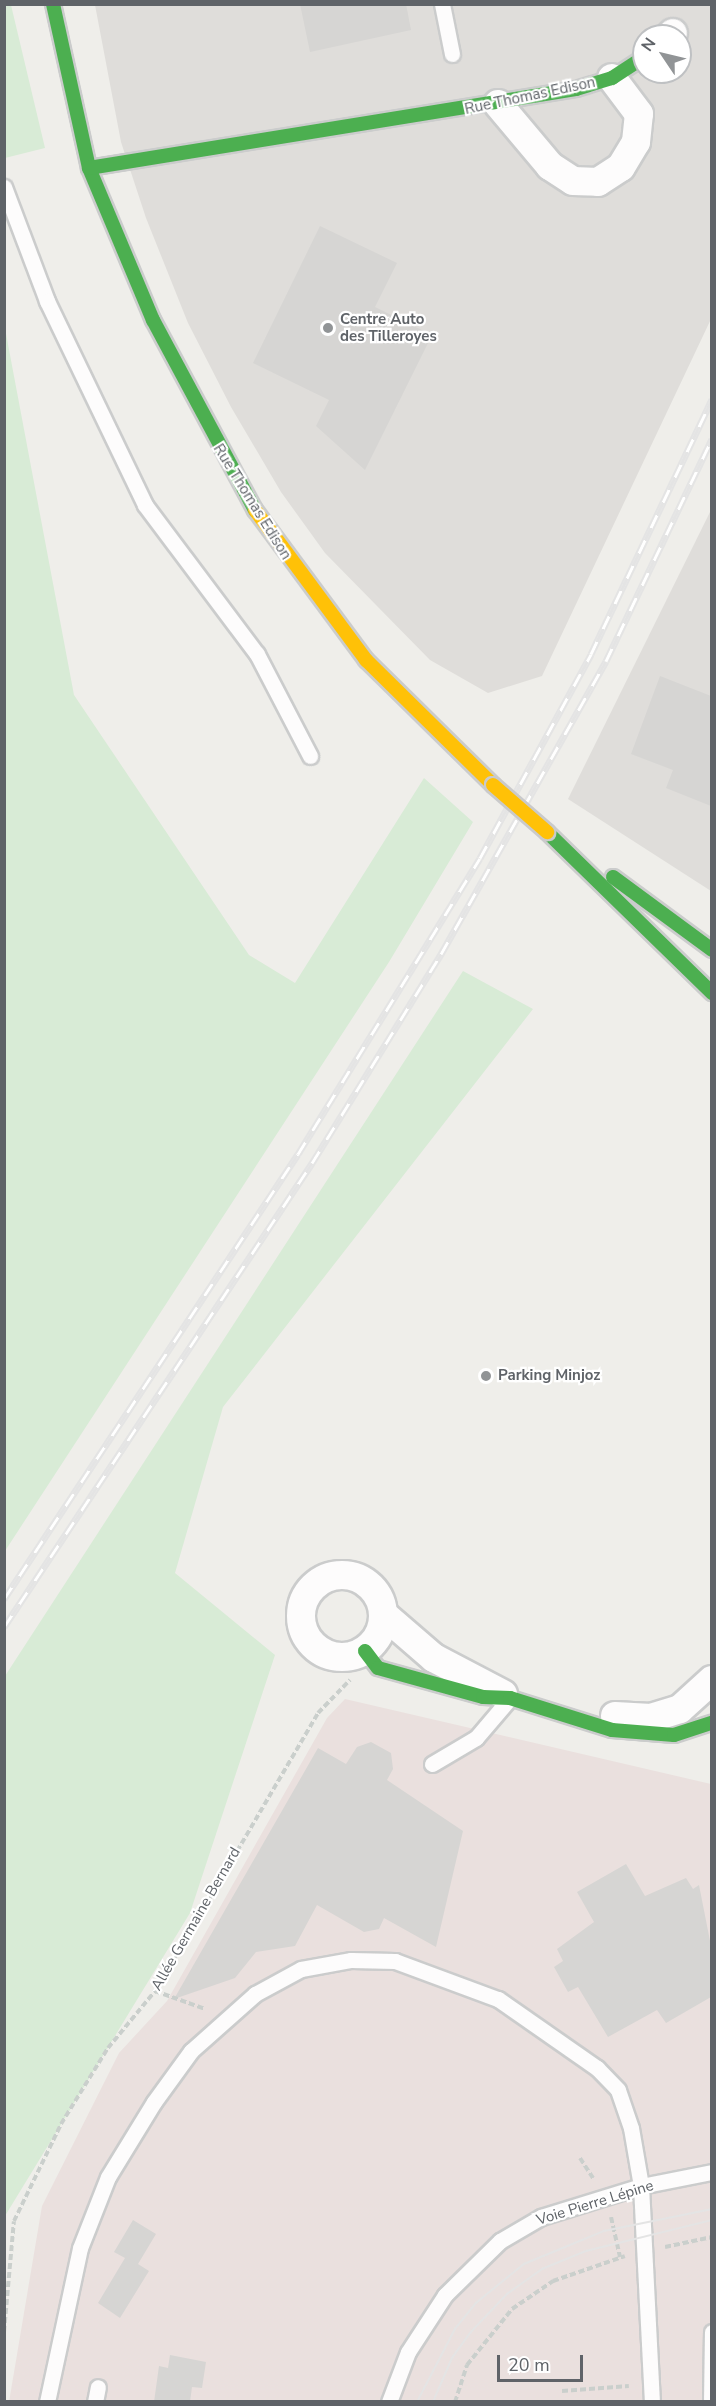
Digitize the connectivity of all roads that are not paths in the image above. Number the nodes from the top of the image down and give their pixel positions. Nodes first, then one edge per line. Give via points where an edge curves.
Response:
1 (53, 4) edge
2 (442, 4) edge
3 (453, 54) dead end
4 (632, 65) edge
5 (612, 78) junction
6 (498, 104) junction
7 (89, 168) junction
8 (4, 187) edge
9 (310, 756) dead end
10 (547, 832) junction
11 (631, 890) junction
12 (691, 914) dead end
13 (711, 950) edge
14 (711, 993) edge
15 (383, 1614) junction
16 (365, 1651) junction
17 (711, 1680) edge
18 (510, 1698) junction
19 (588, 1719) junction
20 (711, 1723) edge
21 (432, 1764) dead end
22 (711, 2172) edge
23 (641, 2186) junction
24 (711, 2332) edge
25 (47, 2402) edge
26 (389, 2402) edge
27 (652, 2402) edge
28 (711, 2402) edge

1 - 7 street, Rue Thomas Edison
2 - 3 lane
4 - 5 street, Rue Thomas Edison
5 - 6 street, Rue Thomas Edison
5 - 6 street via 639,114 636,141 621,167 598,182 573,181 550,166
6 - 7 street, Rue Thomas Edison
7 - 10 street, Rue Thomas Edison, bridge via 187,393 267,530 366,660 493,785
8 - 9 lane via 47,302 145,505 257,654
10 - 11 street
10 - 14 street
11 - 12 street
11 - 13 street
15 - 16 street via 381,1628
15 - 16 street via 375,1591 352,1576 324,1579 304,1598 301,1625 314,1648 339,1658
15 - 18 street via 434,1658
16 - 18 street via 378,1668 483,1697
17 - 19 street via 680,1709 651,1718
18 - 19 street
18 - 21 lane via 476,1738
19 - 20 street via 641,1735 674,1735
22 - 23 lane, Voie Pierre Lépine
23 - 25 lane via 631,2128 618,2090 535,2021 456,1981 395,1961 351,1960 301,1969 255,1994 191,2051 108,2177 80,2248
23 - 26 lane, Voie Pierre Lépine via 541,2217 470,2267 408,2352
23 - 27 lane
24 - 28 lane

